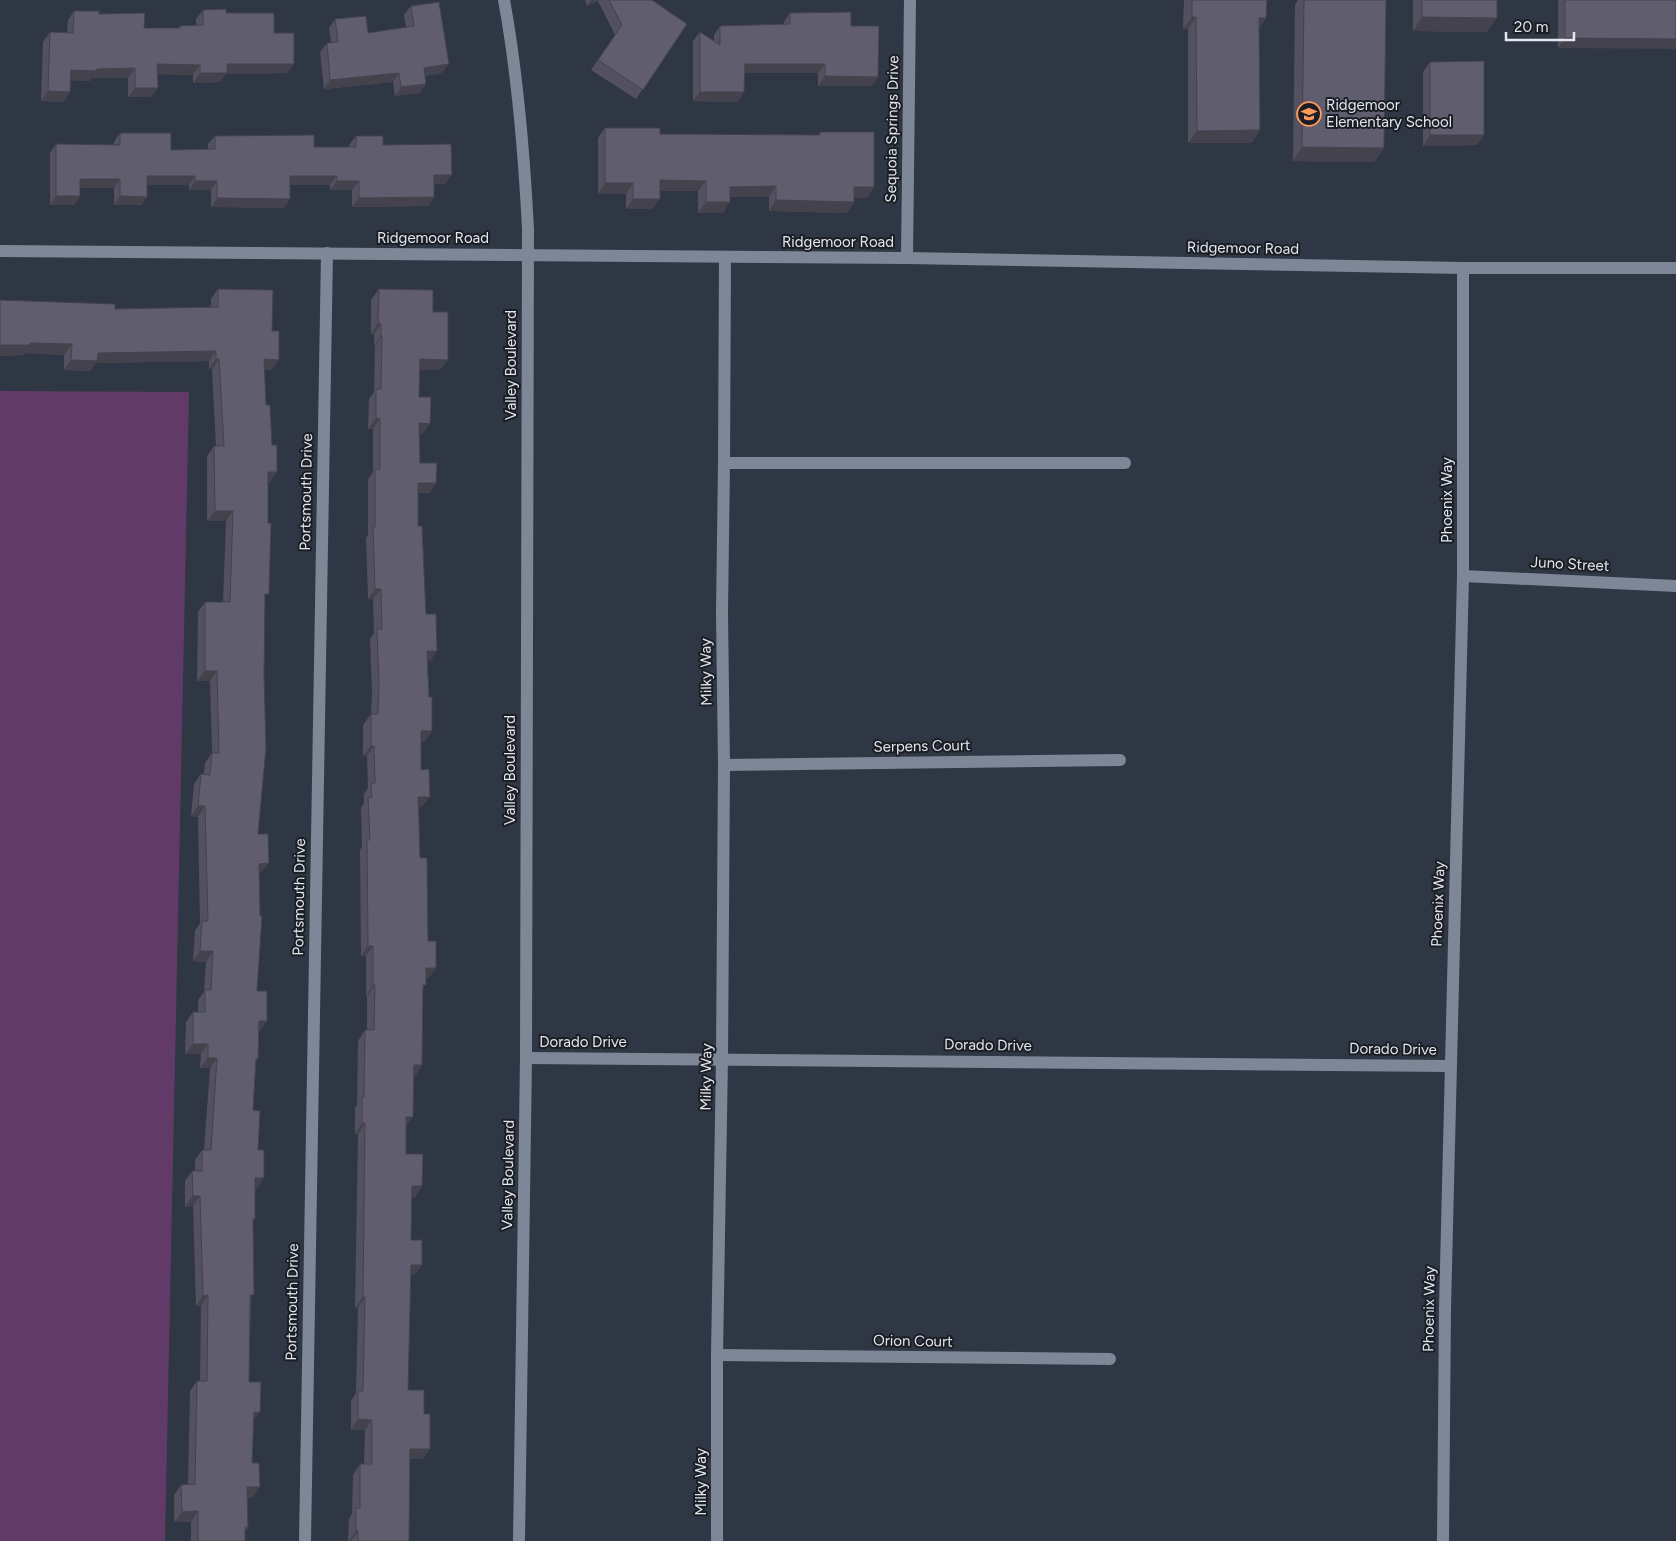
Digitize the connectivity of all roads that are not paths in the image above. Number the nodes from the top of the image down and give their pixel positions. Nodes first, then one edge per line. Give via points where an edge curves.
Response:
1 (504, 0) edge
2 (910, 0) edge
3 (0, 251) edge
4 (327, 253) junction
5 (528, 254) junction
6 (725, 258) junction
7 (907, 258) junction
8 (1463, 268) junction
9 (1676, 268) edge
10 (724, 463) junction
11 (1126, 463) dead end
12 (1463, 576) junction
13 (1676, 586) edge
14 (1120, 760) dead end
15 (724, 765) junction
16 (526, 1058) junction
17 (722, 1059) junction
18 (1450, 1066) junction
19 (717, 1355) junction
20 (1110, 1359) dead end
21 (304, 1541) edge
22 (519, 1541) edge
23 (717, 1541) edge
24 (1443, 1541) edge

1 - 5 street, Valley Boulevard via 513,49 524,160
2 - 7 street, Sequoia Springs Drive
3 - 4 street, Ridgemoor Road
4 - 5 street, Ridgemoor Road
4 - 21 street, Portsmouth Drive
5 - 6 street, Ridgemoor Road
5 - 16 street, Valley Boulevard
6 - 7 street, Ridgemoor Road
6 - 10 street, Milky Way
7 - 8 street, Ridgemoor Road
8 - 9 street, Ridgemoor Road
8 - 12 street, Phoenix Way
10 - 11 street
10 - 15 street, Milky Way
12 - 13 street, Juno Street
12 - 18 street, Phoenix Way
14 - 15 street, Serpens Court
15 - 17 street, Milky Way
16 - 17 street, Dorado Drive
16 - 22 street, Valley Boulevard
17 - 18 street, Dorado Drive
17 - 19 street, Milky Way
18 - 24 street, Phoenix Way
19 - 20 street, Orion Court
19 - 23 street, Milky Way

